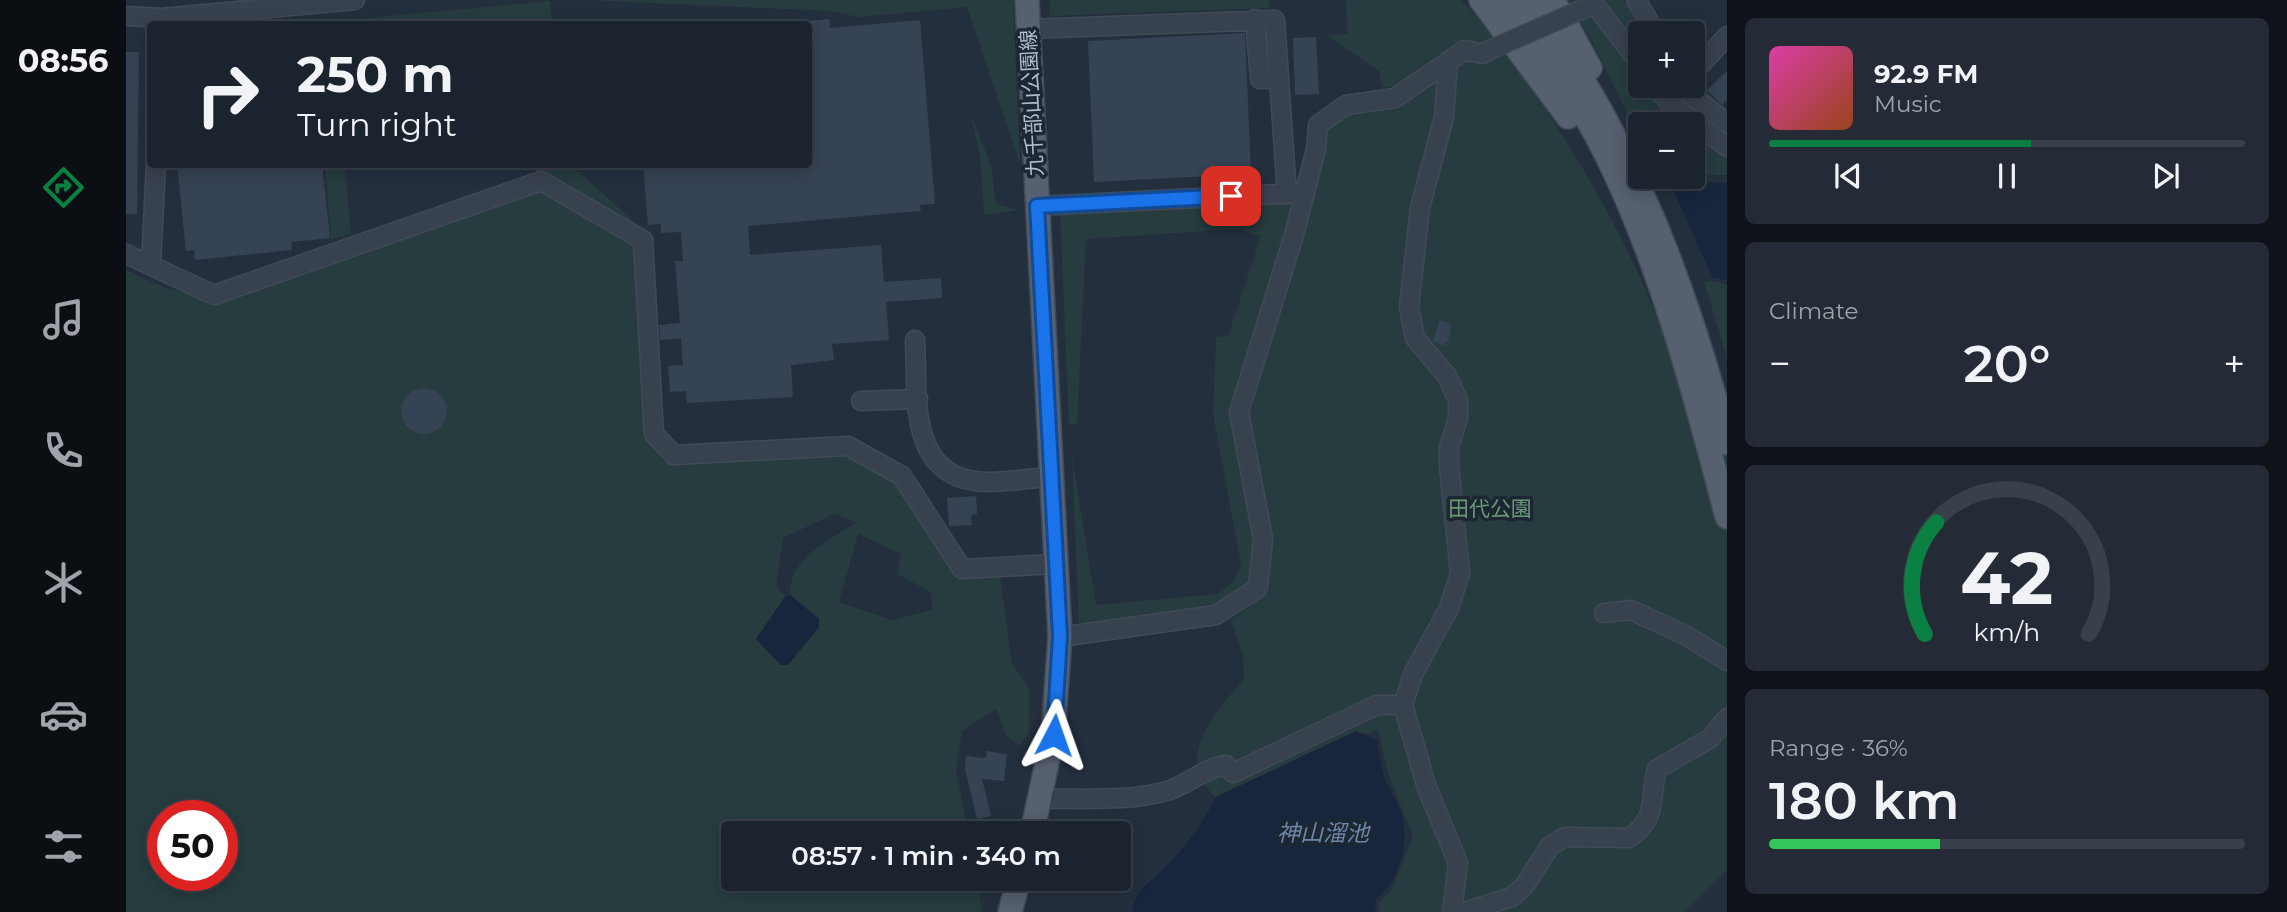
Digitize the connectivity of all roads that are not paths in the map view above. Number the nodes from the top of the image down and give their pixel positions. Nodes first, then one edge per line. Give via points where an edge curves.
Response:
1 (355, 0) edge
2 (1027, 0) edge
3 (1481, 0) edge
4 (1504, 0) edge
5 (1526, 0) edge
6 (1553, 0) edge
7 (1636, 0) edge
8 (126, 16) edge
9 (162, 21) edge
10 (1649, 21) edge
11 (1028, 29) junction
12 (1727, 36) edge
13 (1628, 48) edge
14 (1705, 60) edge
15 (1448, 63) junction
16 (1665, 98) edge
17 (1700, 98) edge
18 (1727, 123) edge
19 (1628, 141) edge
20 (1727, 147) edge
21 (156, 168) edge
22 (1644, 189) edge
23 (1306, 193) junction
24 (1287, 194) junction
25 (1037, 206) junction
26 (1649, 230) junction
27 (126, 254) edge
28 (151, 265) junction
29 (915, 340) dead end
30 (918, 399) junction
31 (861, 401) dead end
32 (1727, 443) edge
33 (1051, 477) junction
34 (1727, 517) edge
35 (1056, 564) junction
36 (1604, 613) dead end
37 (1060, 636) junction
38 (1727, 661) edge
39 (1403, 705) junction
40 (1727, 718) edge
41 (1042, 799) junction
42 (1036, 821) edge
43 (1016, 891) edge
44 (1010, 912) edge
45 (1452, 912) edge
46 (1464, 912) edge

1 - 9 street
2 - 11 main road, 九千部山公園線
3 - 26 main road
4 - 26 main road via 1562,80
5 - 26 main road via 1575,68 1613,134
6 - 19 main road
7 - 10 street
8 - 9 street
11 - 24 street via 1255,19 1260,79 1279,78
11 - 25 main road, 九千部山公園線
12 - 14 street
13 - 15 street, bridge via 1598,9 1590,6 1482,54 1465,50
15 - 23 street via 1395,98 1346,105 1318,125
15 - 39 street via 1444,117 1420,208 1409,307 1415,338 1447,376 1458,400 1449,466 1460,573 1449,608 1413,674
16 - 20 street
17 - 18 street
21 - 28 street
22 - 26 main road
23 - 24 street
23 - 37 street via 1239,412 1263,539 1258,588 1216,615
24 - 25 street
25 - 33 main road, 九千部山公園線
26 - 32 main road via 1694,324
26 - 34 main road
27 - 28 street
28 - 35 street via 215,295 541,181 643,240 654,434 674,455 848,446 902,476 962,569
29 - 30 street
30 - 31 street
30 - 33 street via 921,439 939,467 963,479 986,482
33 - 35 main road, 九千部山公園線
35 - 37 main road, 九千部山公園線
36 - 38 street via 1631,610
37 - 41 main road, 九千部山公園線 via 1054,735
39 - 41 street via 1377,705 1233,773 1226,765 1217,766 1191,783 1165,791
39 - 45 street via 1427,788 1458,863
40 - 46 street via 1711,738 1657,769 1651,811 1629,838 1565,837 1550,846 1513,897
41 - 42 main road, 九千部山公園線
43 - 44 main road

